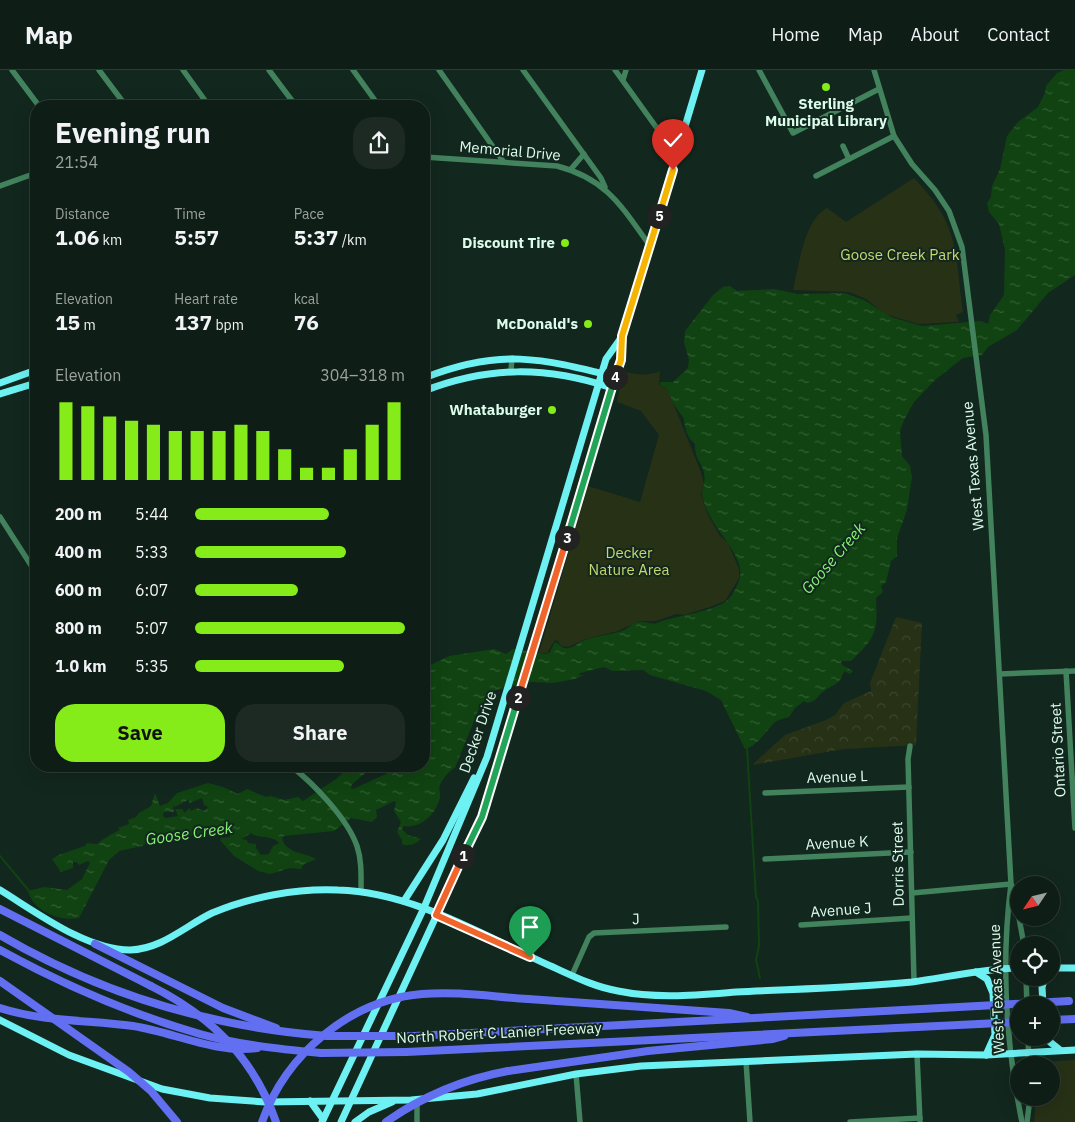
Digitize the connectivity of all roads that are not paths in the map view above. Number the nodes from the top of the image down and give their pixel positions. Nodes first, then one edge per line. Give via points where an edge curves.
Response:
1 (12, 70) edge
2 (99, 70) edge
3 (183, 70) edge
4 (269, 70) edge
5 (353, 70) edge
6 (439, 70) edge
7 (524, 70) edge
8 (615, 70) edge
9 (626, 70) edge
10 (702, 70) edge
11 (759, 70) edge
12 (874, 70) edge
13 (622, 80) junction
14 (879, 89) junction
15 (34, 100) edge
16 (122, 100) edge
17 (206, 100) edge
18 (292, 100) edge
19 (375, 100) edge
20 (894, 136) junction
21 (843, 146) dead end
22 (584, 154) junction
23 (677, 156) junction
24 (430, 157) edge
25 (849, 159) junction
26 (503, 162) junction
27 (572, 169) junction
28 (30, 175) edge
29 (816, 176) dead end
30 (0, 186) edge
31 (606, 189) junction
32 (650, 246) junction
33 (622, 336) junction
34 (512, 358) junction
35 (455, 367) junction
36 (511, 370) junction
37 (30, 372) edge
38 (602, 373) junction
39 (430, 376) edge
40 (616, 376) junction
41 (458, 379) junction
42 (0, 383) edge
43 (599, 384) junction
44 (30, 385) edge
45 (612, 388) junction
46 (430, 389) edge
47 (0, 394) edge
48 (0, 517) edge
49 (30, 564) edge
50 (1066, 671) junction
51 (1075, 671) edge
52 (1000, 674) junction
53 (910, 746) dead end
54 (487, 757) junction
55 (298, 772) edge
56 (909, 786) junction
57 (765, 793) dead end
58 (1075, 828) edge
59 (910, 852) junction
60 (765, 859) dead end
61 (1011, 876) edge
62 (1010, 884) edge
63 (0, 890) edge
64 (361, 892) junction
65 (1010, 892) edge
66 (912, 893) junction
67 (404, 900) junction
68 (0, 909) edge
69 (423, 910) junction
70 (436, 915) junction
71 (912, 918) junction
72 (801, 925) dead end
73 (726, 928) dead end
74 (0, 935) edge
75 (95, 944) junction
76 (0, 950) edge
77 (1007, 968) junction
78 (1060, 968) edge
79 (1075, 968) edge
80 (975, 972) junction
81 (572, 975) junction
82 (0, 981) edge
83 (914, 981) junction
84 (1010, 1004) edge
85 (0, 1008) edge
86 (754, 1018) junction
87 (0, 1020) edge
88 (1010, 1022) edge
89 (792, 1033) junction
90 (297, 1034) junction
91 (1029, 1046) edge
92 (1055, 1046) edge
93 (264, 1047) junction
94 (1060, 1050) junction
95 (1075, 1050) edge
96 (1029, 1052) junction
97 (917, 1054) junction
98 (1011, 1054) junction
99 (986, 1055) junction
100 (1029, 1056) edge
101 (746, 1061) junction
102 (576, 1074) junction
103 (394, 1100) junction
104 (417, 1100) junction
105 (310, 1101) junction
106 (332, 1101) junction
107 (350, 1101) junction
108 (1029, 1106) edge
109 (920, 1120) edge
110 (323, 1121) edge
111 (177, 1122) edge
112 (262, 1122) edge
113 (276, 1122) edge
114 (341, 1122) edge
115 (355, 1122) edge
116 (386, 1122) edge
117 (417, 1122) edge
118 (580, 1122) edge
119 (750, 1122) edge
120 (850, 1122) edge
121 (1022, 1122) edge
122 (1027, 1122) edge

1 - 15 street
2 - 16 street
3 - 17 street
4 - 18 street
5 - 19 street
6 - 26 street
7 - 22 street
8 - 13 street
9 - 13 street
10 - 23 main road, Decker Drive
11 - 14 street via 794,133
12 - 14 street, West Texas Avenue
13 - 23 street
14 - 20 street, West Texas Avenue
20 - 25 street
20 - 52 street, West Texas Avenue via 952,217 962,247 986,435
21 - 25 street
22 - 27 street
22 - 31 street
23 - 32 main road, Decker Drive
24 - 26 street, Memorial Drive
25 - 29 street
26 - 27 street, Memorial Drive
27 - 31 street, Memorial Drive
28 - 30 street
31 - 32 street, Memorial Drive
32 - 33 main road, Decker Drive
33 - 38 main road, Decker Drive via 606,359
33 - 40 main road, Decker Drive via 621,360
34 - 35 main road
34 - 36 street
34 - 38 main road via 566,364
35 - 39 main road
35 - 41 main road
36 - 41 main road
36 - 43 main road via 561,375
37 - 42 main road
38 - 40 main road
38 - 43 main road, Decker Drive
40 - 45 main road, Decker Drive
41 - 46 main road
43 - 45 main road
43 - 54 main road, Decker Drive
44 - 47 main road
45 - 70 main road, Decker Drive via 482,817
48 - 49 street
50 - 51 street
50 - 52 street
50 - 58 street, Ontario Street
52 - 61 street, West Texas Avenue
53 - 56 street, Dorris Street
54 - 67 main road via 443,840
54 - 69 main road, Decker Drive
55 - 64 street via 350,831 360,859
56 - 57 street, Avenue L
56 - 59 street, Dorris Street
59 - 60 street, Avenue K
59 - 66 street, Dorris Street
62 - 66 street
63 - 75 main road
64 - 67 main road
64 - 75 main road via 318,890 277,895 212,914 149,946 129,950
65 - 77 street, West Texas Avenue
66 - 71 street, Dorris Street
67 - 69 main road
68 - 113 highway, bridge via 197,1012 219,1031 246,1063
69 - 70 main road
69 - 106 main road, Decker Drive
70 - 81 main road
70 - 107 main road, Decker Drive
71 - 72 street, Avenue J
71 - 83 street, Dorris Street
73 - 81 street, J via 594,933 589,937
74 - 90 highway, North Robert C Lanier Freeway via 85,978 146,1002 198,1017
75 - 90 highway via 223,1008
76 - 93 highway, North Robert C Lanier Freeway via 106,1002 201,1034
77 - 80 main road
77 - 98 street, West Texas Avenue
78 - 79 main road
80 - 83 main road
80 - 99 main road via 987,979 993,992 995,1034
81 - 83 main road via 620,992 686,996
82 - 111 highway, bridge via 129,1072 151,1091
84 - 86 highway, North Robert C Lanier Freeway, bridge
85 - 93 highway via 45,1018 134,1026 219,1046 247,1050
86 - 90 highway, North Robert C Lanier Freeway, bridge via 414,1036
86 - 112 highway, bridge via 729,1013 528,999 431,994 406,996 368,1008 308,1048 281,1082
87 - 105 main road via 69,1055 162,1089 210,1098
88 - 89 highway, North Robert C Lanier Freeway, bridge
89 - 93 highway, North Robert C Lanier Freeway, bridge via 406,1052 321,1052
89 - 116 highway, bridge via 772,1039 508,1071 448,1088
91 - 96 street, West Texas Avenue
92 - 94 main road
94 - 95 main road
94 - 96 main road
96 - 98 main road
96 - 100 street, West Texas Avenue
97 - 99 main road
97 - 101 main road
97 - 109 street
98 - 99 main road
98 - 121 street, West Texas Avenue
101 - 102 main road via 640,1066
101 - 119 street
102 - 104 main road via 476,1094
102 - 118 street
103 - 104 main road
103 - 107 main road
103 - 115 main road
104 - 117 street
105 - 106 main road
105 - 110 main road
106 - 107 main road
106 - 110 main road, Decker Drive
107 - 114 main road, Decker Drive
108 - 122 street
109 - 120 street

